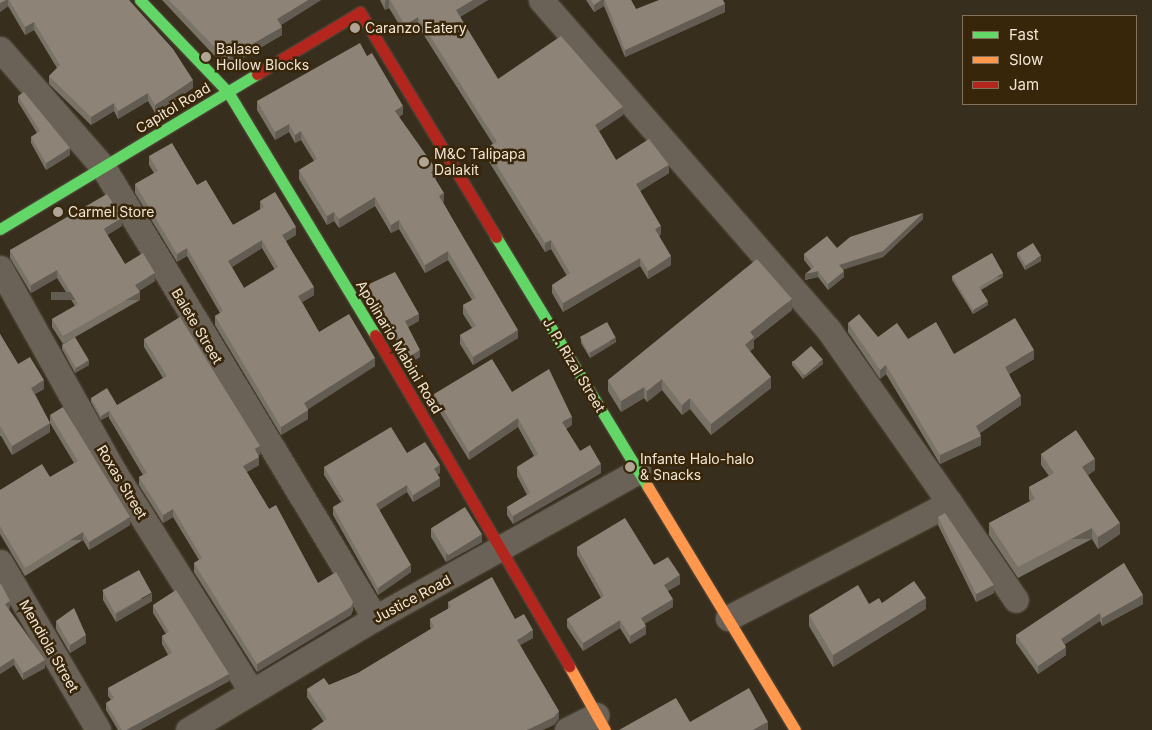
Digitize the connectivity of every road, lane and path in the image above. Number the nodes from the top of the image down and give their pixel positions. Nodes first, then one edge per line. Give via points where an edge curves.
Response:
1 (140, 0) edge
2 (541, 0) edge
3 (356, 6) edge
4 (0, 49) edge
5 (228, 92) junction
6 (103, 167) junction
7 (0, 229) edge
8 (0, 268) edge
9 (638, 471) junction
10 (950, 503) junction
11 (504, 549) junction
12 (0, 562) edge
13 (1016, 600) dead end
14 (375, 618) junction
15 (728, 618) junction
16 (251, 690) junction
17 (600, 723) edge
18 (98, 730) edge
19 (188, 730) edge
20 (567, 730) edge
21 (795, 730) edge

1 - 5 street, Apolinario Mabini Road
2 - 10 street via 828,329
3 - 5 street, Capitol Road
3 - 9 street, J. P. Rizal Street
4 - 6 street, Balete Street
5 - 6 street, Capitol Road
5 - 11 street, Apolinario Mabini Road
6 - 7 street, Capitol Road
6 - 14 street, Balete Street
8 - 16 street, Roxas Street via 114,472
9 - 11 street, Justice Road
9 - 15 street, J. P. Rizal Street
10 - 13 street
10 - 15 street
11 - 14 street, Justice Road
11 - 17 street, Apolinario Mabini Road
12 - 18 street, Mendiola Street
14 - 16 street, Justice Road
15 - 21 street, J. P. Rizal Street
16 - 19 street, Justice Road
17 - 20 street

